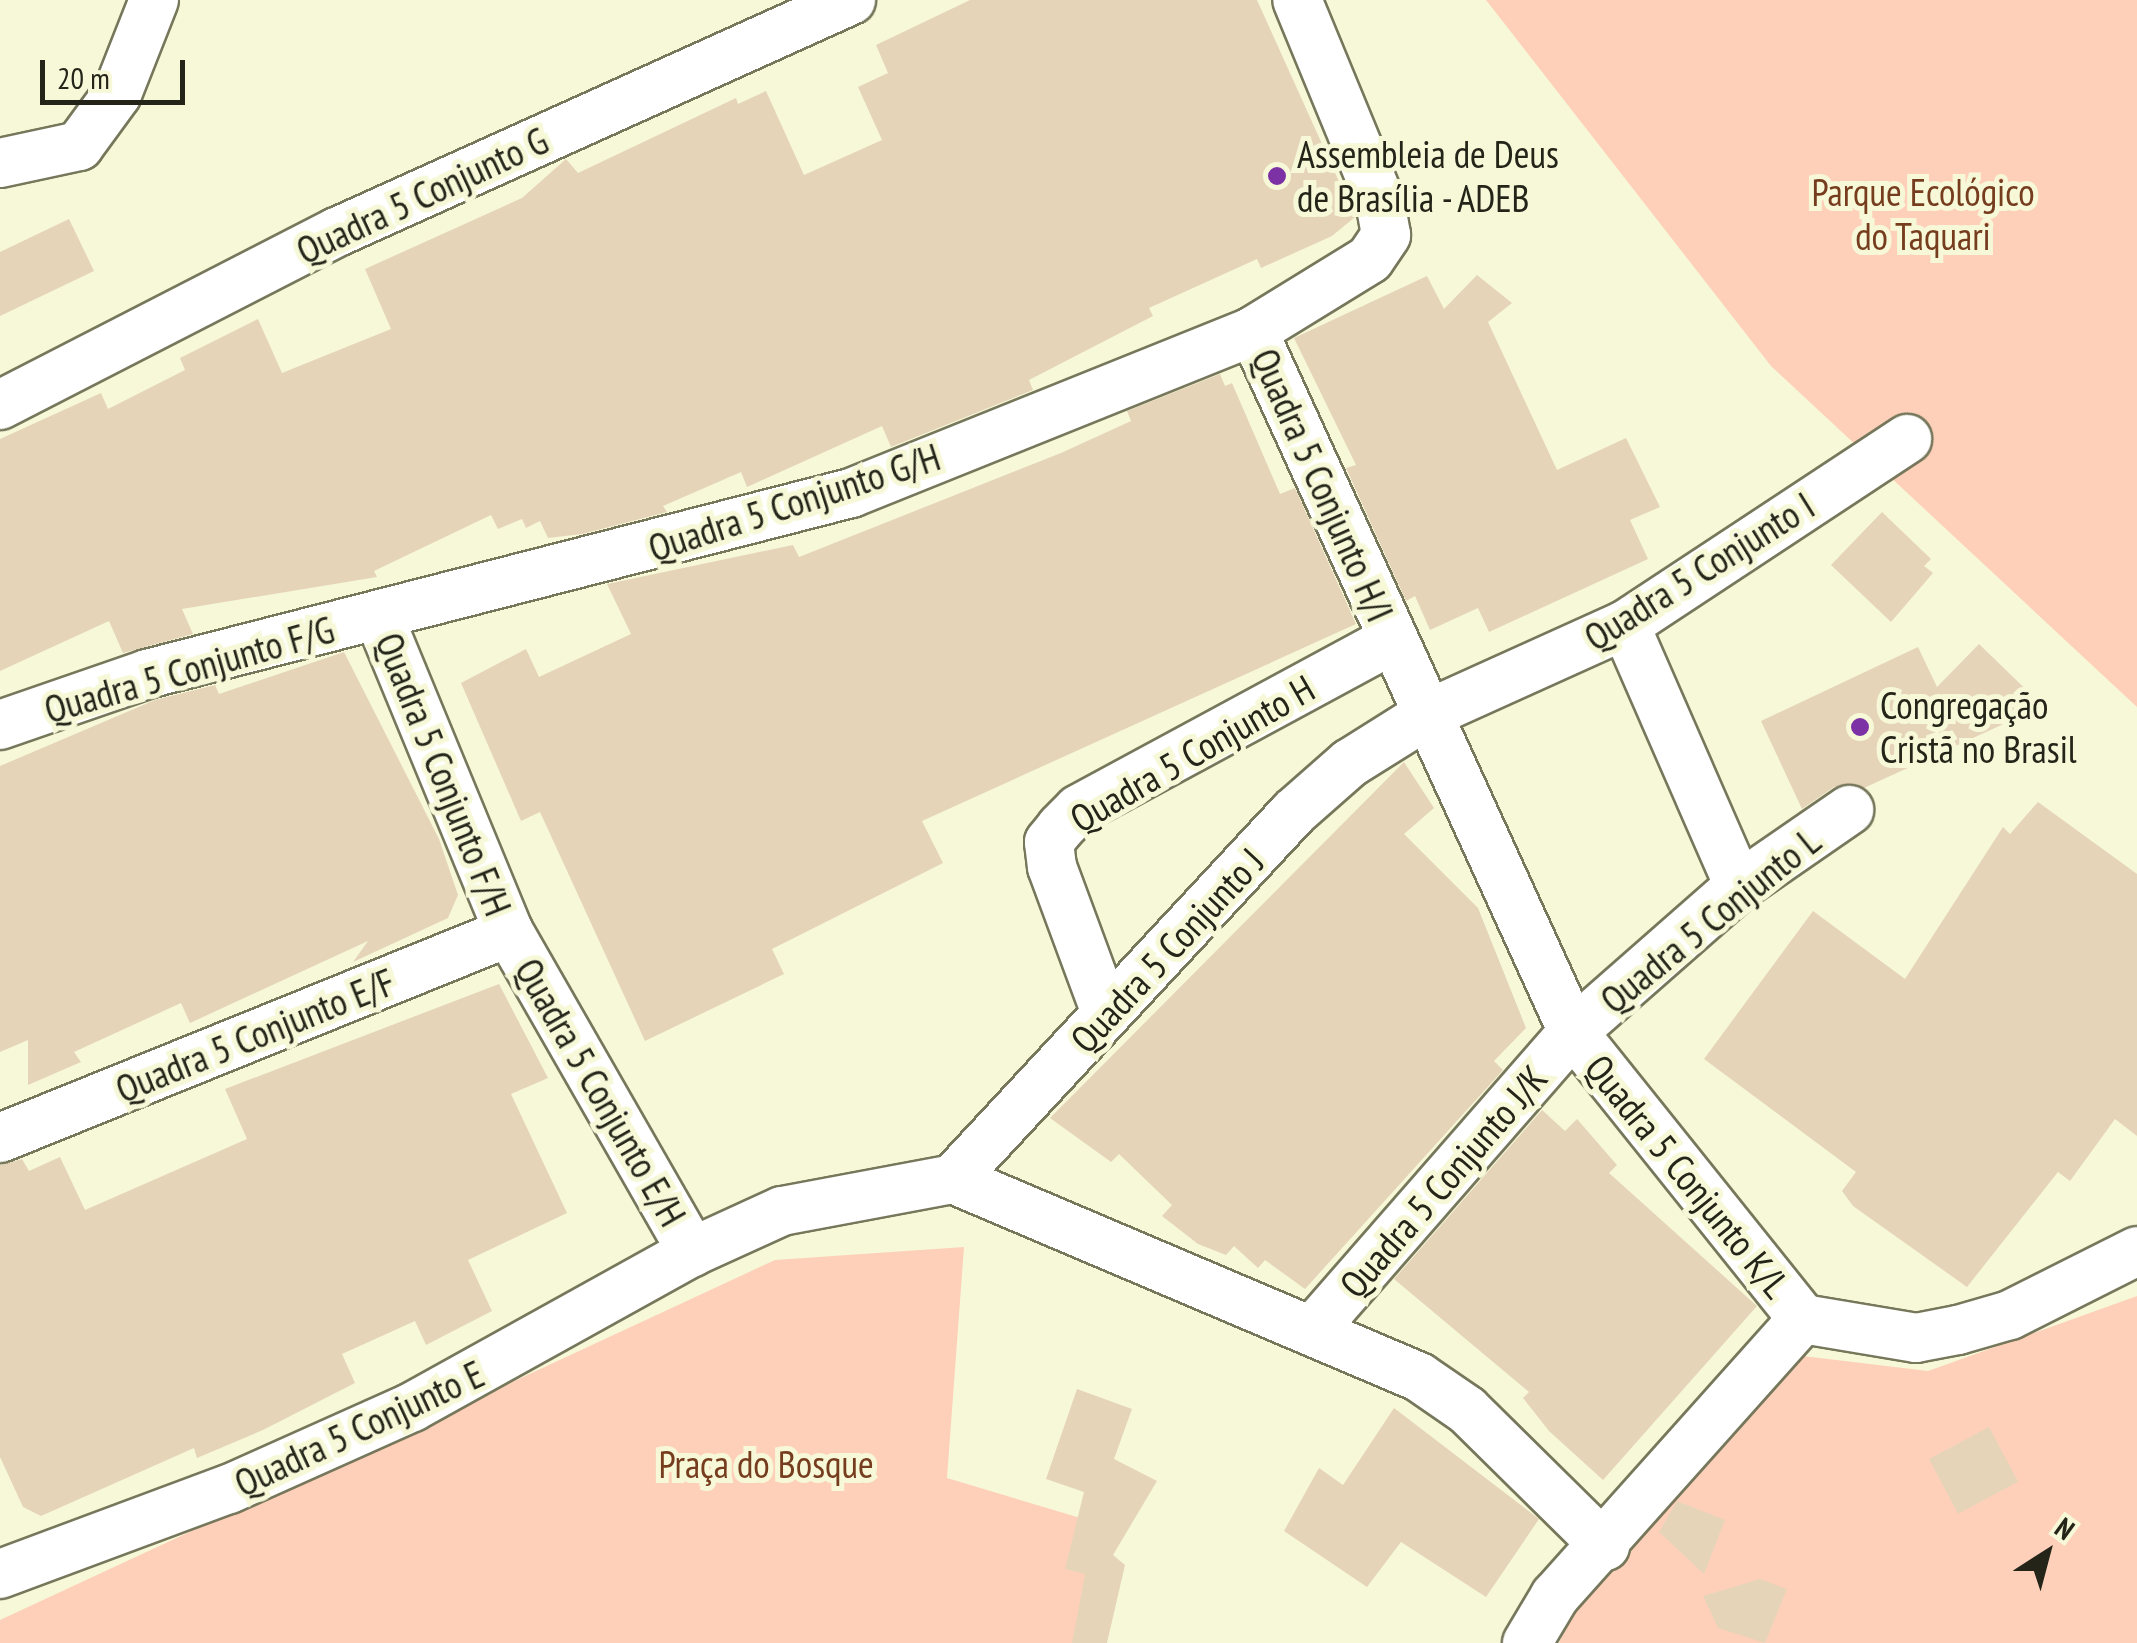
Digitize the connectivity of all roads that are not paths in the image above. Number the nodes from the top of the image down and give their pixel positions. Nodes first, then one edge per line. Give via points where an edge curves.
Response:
1 (154, 0) edge
2 (852, 0) edge
3 (1297, 0) edge
4 (0, 163) edge
5 (1253, 332) junction
6 (0, 405) edge
7 (1907, 439) dead end
8 (379, 616) junction
9 (1625, 625) junction
10 (1392, 639) junction
11 (1428, 714) junction
12 (0, 725) edge
13 (1849, 810) dead end
14 (1740, 886) junction
15 (509, 932) junction
16 (1106, 1013) junction
17 (1573, 1032) junction
18 (0, 1138) edge
19 (953, 1180) junction
20 (2137, 1250) edge
21 (692, 1252) junction
22 (1803, 1319) junction
23 (1312, 1331) junction
24 (1604, 1546) junction
25 (3, 1564) edge
26 (1527, 1643) edge

1 - 4 street via 117,94 79,146
2 - 6 street, Quadra 5 Conjunto G via 336,232
3 - 5 street, Quadra 5 Conjunto G/H via 1380,200 1386,235 1380,250
5 - 8 street, Quadra 5 Conjunto G/H via 851,492
5 - 10 street, Quadra 5 Conjunto H/I
7 - 9 street, Quadra 5 Conjunto I
8 - 12 street, Quadra 5 Conjunto F/G via 147,674
8 - 15 street, Quadra 5 Conjunto F/H
9 - 11 street, Quadra 5 Conjunto I
9 - 14 street
10 - 11 street, Quadra 5 Conjunto H/I
10 - 16 street, Quadra 5 Conjunto H via 1079,809 1060,827 1049,842 1052,867
11 - 16 street, Quadra 5 Conjunto J via 1350,762 1293,814
11 - 17 street
13 - 14 street, Quadra 5 Conjunto L
14 - 17 street, Quadra 5 Conjunto L
15 - 18 street, Quadra 5 Conjunto E/F
15 - 21 street, Quadra 5 Conjunto E/H
16 - 19 street, Quadra 5 Conjunto J
17 - 22 street, Quadra 5 Conjunto K/L
17 - 23 street, Quadra 5 Conjunto J/K
19 - 21 street, Quadra 5 Conjunto E via 782,1211
19 - 23 street
20 - 22 street via 2010,1316 1958,1330 1916,1338
21 - 25 street, Quadra 5 Conjunto E via 412,1407 230,1489
22 - 24 street
23 - 24 street via 1419,1377 1466,1410
24 - 26 street via 1555,1596

